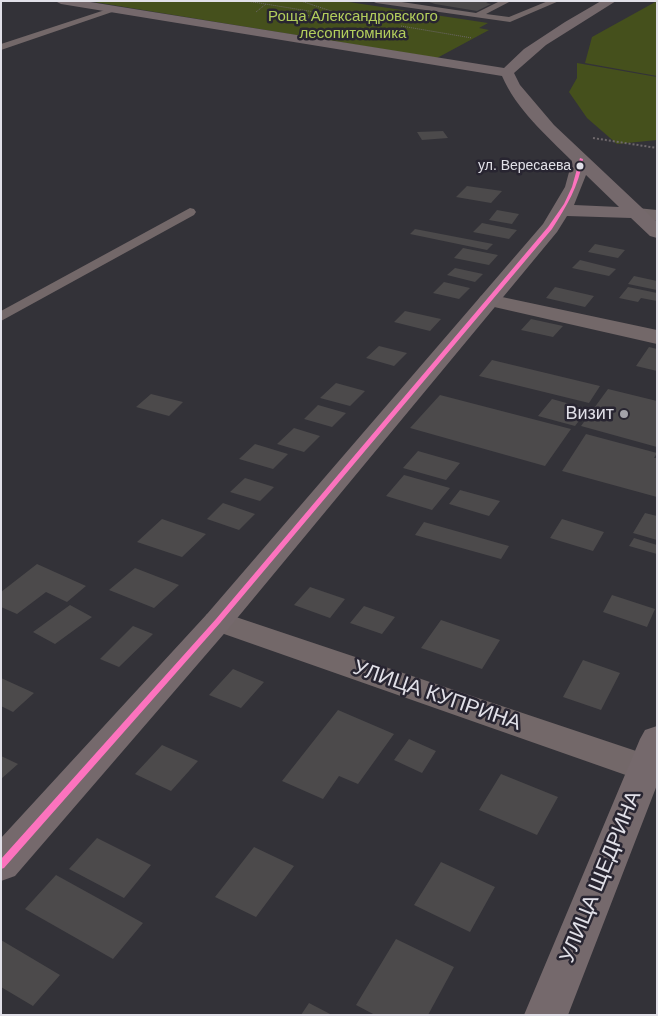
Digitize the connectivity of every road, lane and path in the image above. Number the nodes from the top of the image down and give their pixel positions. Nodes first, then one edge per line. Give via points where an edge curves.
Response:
1 (62, 1) edge
2 (247, 1) edge
3 (301, 1) edge
4 (376, 1) edge
5 (507, 1) edge
6 (555, 1) edge
7 (610, 1) edge
8 (266, 4) junction
9 (114, 10) junction
10 (255, 12) dead end
11 (475, 16) junction
12 (345, 17) junction
13 (374, 22) dead end
14 (394, 25) dead end
15 (472, 38) dead end
16 (1, 48) edge
17 (507, 73) junction
18 (553, 132) junction
19 (657, 148) edge
20 (581, 159) junction
21 (562, 210) junction
22 (190, 212) dead end
23 (637, 213) junction
24 (657, 216) edge
25 (657, 232) edge
26 (488, 300) junction
27 (1, 303) edge
28 (18, 308) junction
29 (1, 317) edge
30 (657, 337) edge
31 (218, 620) junction
32 (653, 760) edge
33 (1, 865) edge
34 (546, 1015) edge

1 - 9 main road
2 - 8 path
3 - 12 path
4 - 11 lane
5 - 11 lane
6 - 11 lane via 510,20
7 - 17 main road via 528,53
8 - 10 path
8 - 12 path
9 - 16 lane
9 - 17 main road
12 - 13 path
14 - 15 path
17 - 18 main road via 508,80 532,112
18 - 19 path
18 - 20 main road
20 - 21 main road via 579,176
20 - 23 main road
21 - 23 main road
21 - 26 main road
22 - 28 lane
23 - 24 street
23 - 25 main road
26 - 30 street
26 - 31 main road
27 - 28 lane
28 - 29 lane
31 - 32 street, УЛИЦА КУПРИНА
31 - 33 main road
32 - 34 main road, УЛИЦА ЩЕДРИНА

